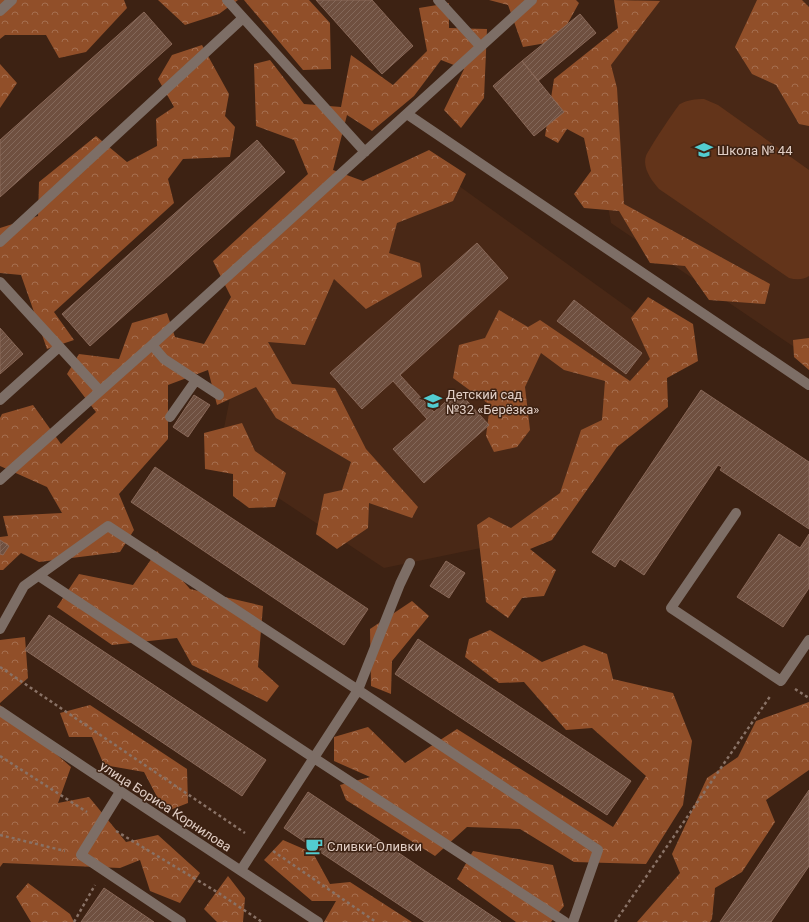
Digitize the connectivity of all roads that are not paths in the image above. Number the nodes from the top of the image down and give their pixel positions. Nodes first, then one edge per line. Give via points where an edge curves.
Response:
1 (12, 0) edge
2 (227, 0) edge
3 (438, 0) edge
4 (532, 0) edge
5 (0, 11) edge
6 (243, 18) junction
7 (480, 46) junction
8 (406, 114) junction
9 (365, 152) junction
10 (0, 242) edge
11 (0, 282) edge
12 (152, 345) junction
13 (59, 347) junction
14 (196, 380) junction
15 (809, 385) edge
16 (100, 391) junction
17 (219, 395) dead end
18 (0, 400) edge
19 (170, 417) dead end
20 (0, 480) edge
21 (736, 513) dead end
22 (410, 563) dead end
23 (39, 576) junction
24 (0, 629) edge
25 (809, 640) edge
26 (358, 690) junction
27 (0, 711) edge
28 (314, 758) junction
29 (120, 792) junction
30 (241, 870) junction
31 (181, 922) edge
32 (318, 922) edge
33 (565, 922) edge
34 (573, 922) edge

1 - 5 street
2 - 6 street
3 - 7 street
4 - 7 street
6 - 9 street
6 - 10 street
7 - 8 street
8 - 9 street
8 - 15 street
9 - 12 street
11 - 13 street
12 - 14 street via 164,359
12 - 16 street
13 - 16 street
13 - 18 street
14 - 17 street
14 - 19 street
16 - 20 street
21 - 25 street via 671,608 781,681
22 - 26 street
23 - 24 street via 24,586
23 - 26 street via 108,526
23 - 28 street
26 - 28 street
26 - 34 street via 598,850
27 - 29 street, улица Бориса Корнилова
28 - 30 street
28 - 33 street
29 - 30 street, улица Бориса Корнилова
29 - 31 street via 81,855
30 - 32 street, улица Бориса Корнилова

